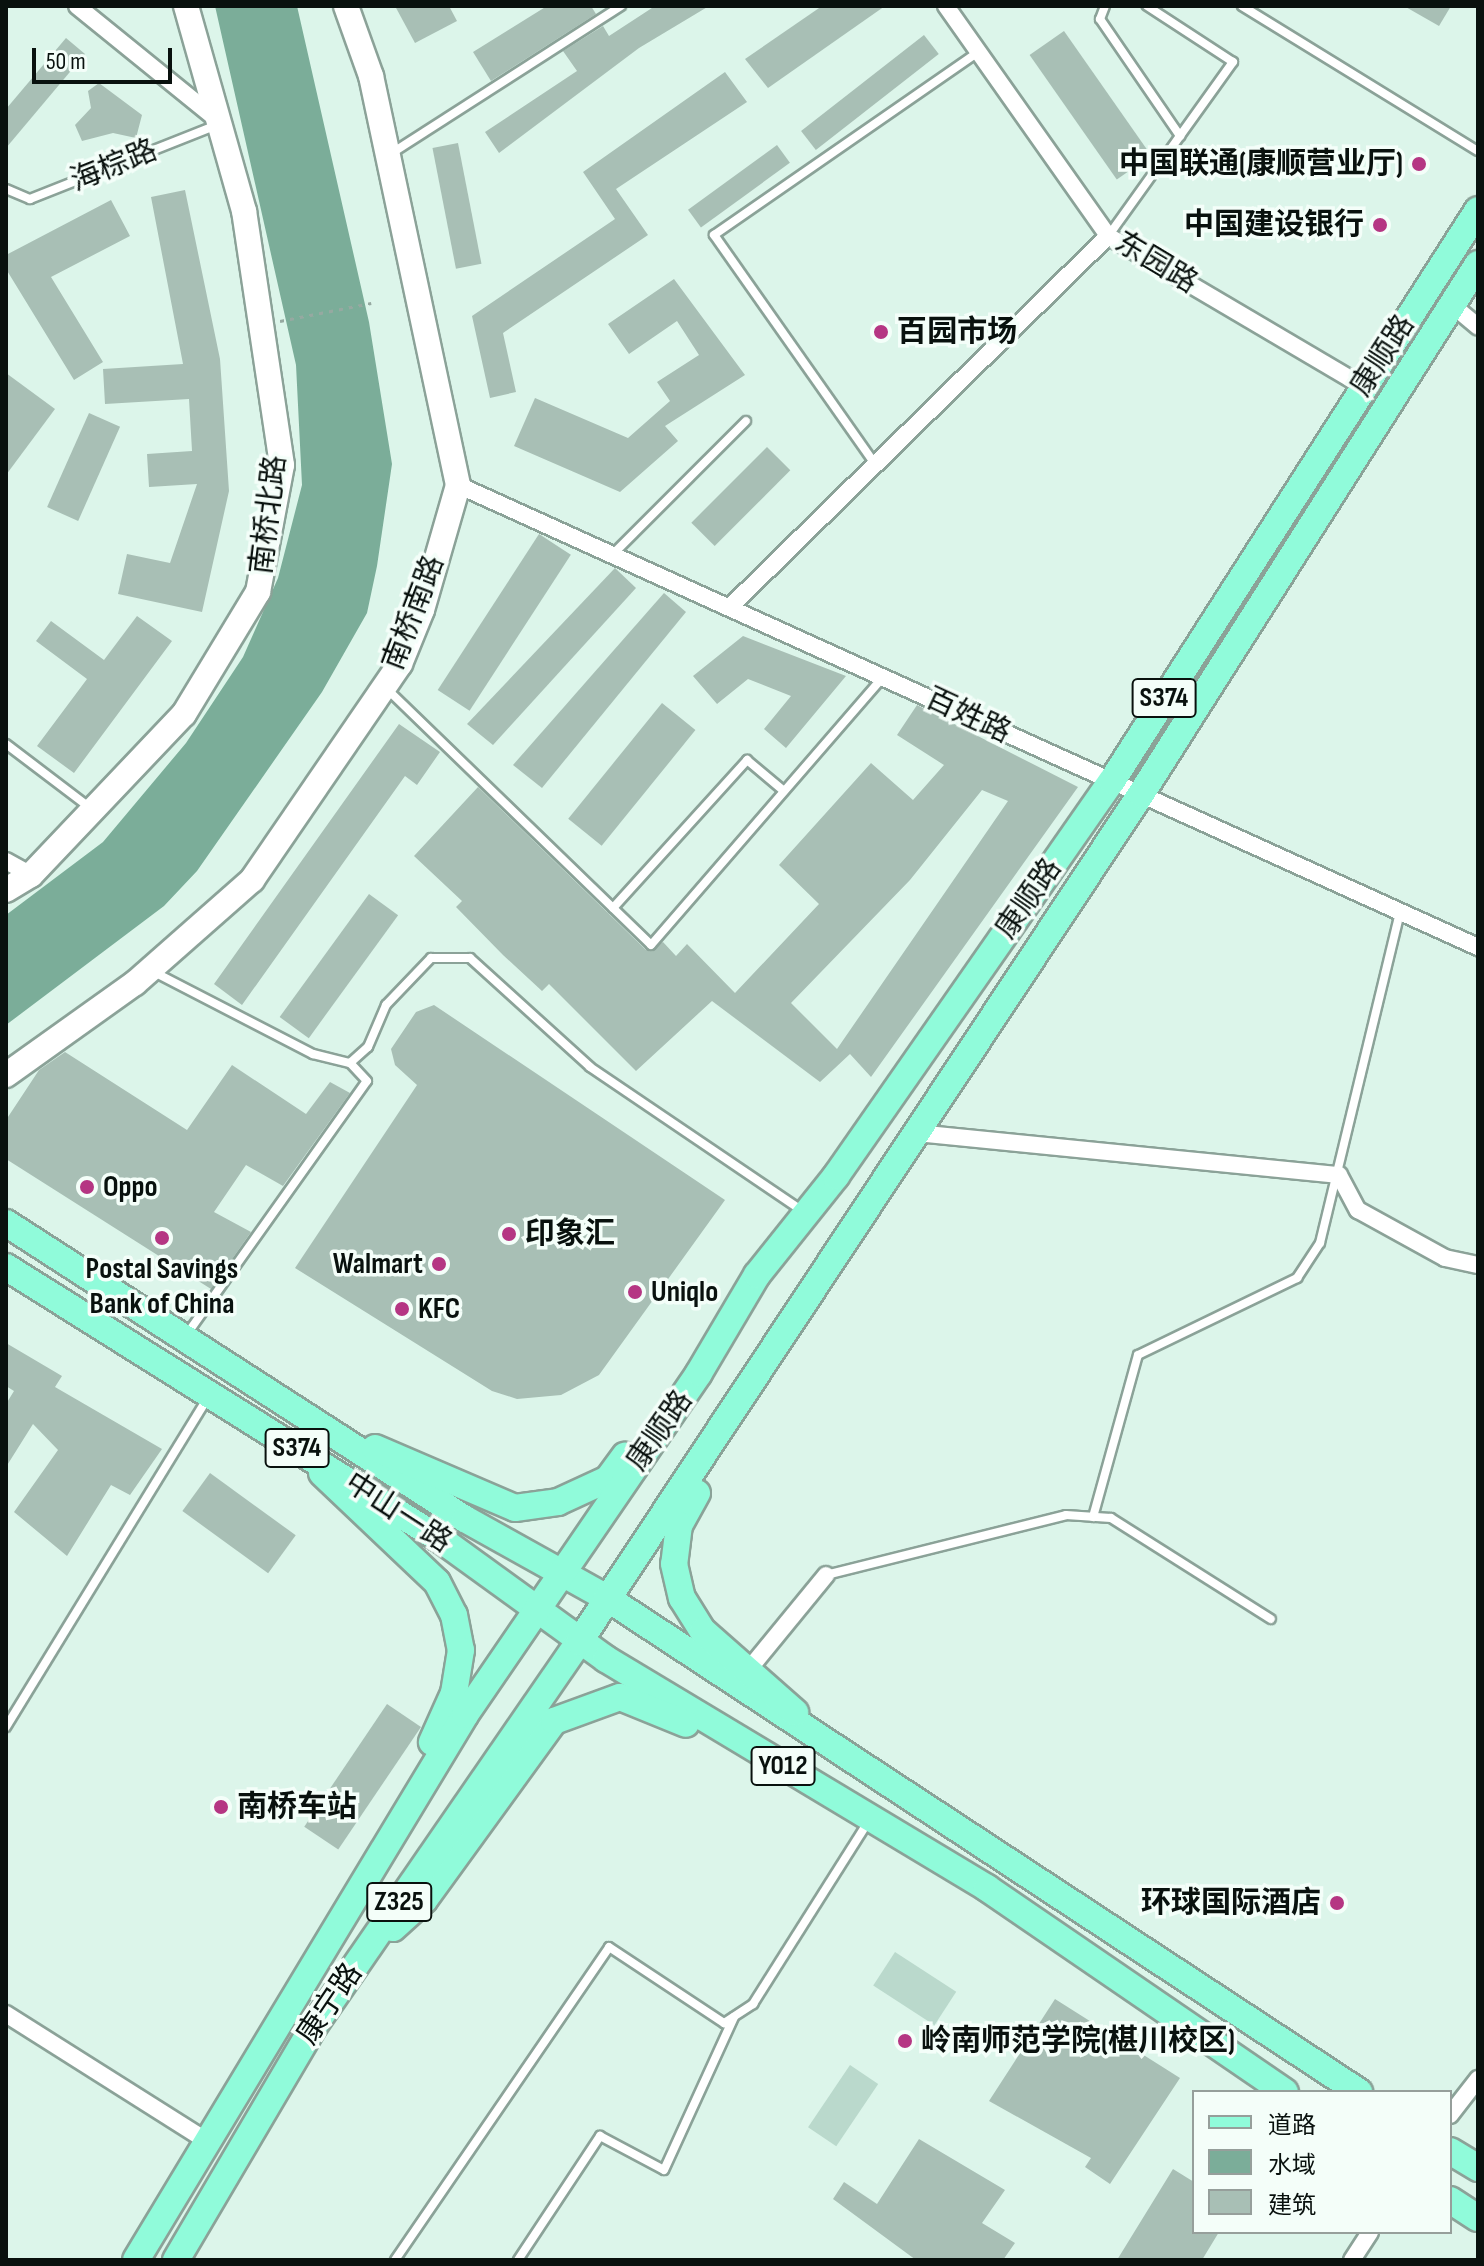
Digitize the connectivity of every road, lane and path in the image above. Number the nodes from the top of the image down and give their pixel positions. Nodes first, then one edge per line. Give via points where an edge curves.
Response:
1 (77, 6) edge
2 (186, 6) edge
3 (346, 6) edge
4 (621, 6) edge
5 (946, 6) edge
6 (1105, 6) edge
7 (1147, 6) edge
8 (1242, 6) edge
9 (978, 52) junction
10 (222, 123) junction
11 (1180, 136) junction
12 (1478, 151) edge
13 (388, 155) junction
14 (6, 189) edge
15 (1478, 210) edge
16 (1108, 236) junction
17 (1478, 264) edge
18 (371, 303) dead end
19 (1451, 304) junction
20 (273, 323) dead end
21 (1478, 327) edge
22 (1363, 386) junction
23 (746, 421) dead end
24 (876, 464) junction
25 (458, 485) junction
26 (613, 554) junction
27 (730, 607) junction
28 (883, 677) junction
29 (384, 687) junction
30 (6, 744) edge
31 (1112, 781) junction
32 (784, 791) junction
33 (1141, 794) junction
34 (93, 810) junction
35 (6, 861) edge
36 (31, 875) junction
37 (6, 890) edge
38 (613, 908) junction
39 (1400, 912) junction
40 (1478, 947) edge
41 (150, 970) junction
42 (350, 1063) junction
43 (6, 1075) edge
44 (917, 1133) junction
45 (1339, 1175) junction
46 (806, 1213) junction
47 (6, 1223) edge
48 (1478, 1265) edge
49 (6, 1267) edge
50 (757, 1275) junction
51 (185, 1338) junction
52 (211, 1393) junction
53 (742, 1398) junction
54 (326, 1429) junction
55 (307, 1454) junction
56 (1093, 1517) junction
57 (561, 1574) junction
58 (826, 1575) joint
59 (607, 1598) junction
60 (537, 1612) junction
61 (1271, 1619) dead end
62 (579, 1642) junction
63 (750, 1668) junction
64 (6, 1727) edge
65 (821, 1742) junction
66 (789, 1769) junction
67 (871, 1818) junction
68 (332, 1932) junction
69 (361, 1957) junction
70 (6, 2014) edge
71 (734, 2017) junction
72 (1478, 2079) edge
73 (1282, 2090) edge
74 (1356, 2090) edge
75 (1452, 2112) edge
76 (205, 2140) junction
77 (1452, 2152) edge
78 (1478, 2168) edge
79 (1452, 2201) edge
80 (1478, 2218) edge
81 (1369, 2234) edge
82 (136, 2260) edge
83 (176, 2260) edge
84 (395, 2260) edge
85 (518, 2260) edge
86 (1352, 2260) edge

1 - 10 street
2 - 10 street, 南桥北路
3 - 13 street, 南桥南路
4 - 13 lane
5 - 9 street, 东园路
6 - 11 lane via 1100,19
7 - 11 lane via 1233,62
8 - 12 lane
9 - 16 street, 东园路
9 - 24 lane via 714,235
10 - 14 lane, 海棕路 via 30,199
10 - 34 street, 南桥北路 via 244,211 282,465 258,592 184,714
11 - 16 lane
13 - 25 street, 南桥南路
15 - 22 main road, 康顺路 / S374
16 - 22 street, 东园路
16 - 24 street
17 - 19 main road, 康顺路 / S374
18 - 20 path
19 - 21 street
19 - 33 main road, 康顺路 / S374
22 - 31 main road, 康顺路 / S374
23 - 26 lane
24 - 27 street
25 - 26 street, 百姓路
25 - 29 street, 南桥南路 via 422,610
26 - 27 street, 百姓路
27 - 28 street, 百姓路
28 - 31 street, 百姓路
28 - 32 lane
29 - 38 lane
29 - 41 street, 南桥南路 via 252,880
30 - 34 lane
31 - 33 street, 百姓路
31 - 46 main road, 康顺路 / S374
32 - 38 lane via 747,760
32 - 38 lane via 651,945
33 - 39 street, 百姓路
33 - 44 main road, 康顺路 / S374
34 - 36 street, 南桥北路
35 - 36 street
36 - 37 street, 南桥北路
39 - 40 street, 百姓路
39 - 45 lane
41 - 42 lane via 313,1054
41 - 43 street, 南桥南路
42 - 46 lane via 368,1047 386,1005 431,958 470,958 590,1067
42 - 51 lane via 367,1081
44 - 45 street
44 - 53 main road, 康顺路 / S374
45 - 48 street via 1358,1210 1445,1258
45 - 56 lane via 1320,1243 1297,1278 1138,1355
46 - 50 main road, 康顺路 / S374
47 - 51 main road
49 - 52 main road, 中山一路 / S374
50 - 54 main road via 608,1479 558,1502 515,1508
50 - 57 main road, 康顺路 / S374 via 699,1373
51 - 54 main road
52 - 55 main road, 中山一路 / S374
52 - 64 lane
53 - 59 main road, 康顺路 / S374
53 - 63 main road via 679,1525 674,1564 682,1598 703,1631
54 - 57 main road, 中山一路 / S374
55 - 60 main road, 中山一路 / S374
55 - 68 main road via 346,1502 437,1582 461,1650 443,1717 354,1872
56 - 58 lane via 1066,1515
56 - 61 lane via 1111,1518
57 - 59 main road, 中山一路 / S374
57 - 60 main road, 康宁路 / S374
58 - 63 street
59 - 62 main road, 康宁路 / S374
59 - 65 main road, 中山一路
60 - 62 main road, 中山一路 / S374
60 - 68 main road, 康宁路 / Z325 via 430,1768
62 - 66 main road, Y012
62 - 69 main road, 康宁路 / Z325
63 - 65 main road
65 - 74 main road
66 - 67 main road, Y012
66 - 69 main road via 620,1697 585,1705 554,1721 529,1749 424,1900
67 - 71 lane via 753,2004
67 - 73 main road, Y012 via 987,1888
68 - 76 main road, 康宁路 / Z325
69 - 83 main road, 康宁路 / Z325 via 225,2167
70 - 76 street
71 - 84 lane via 724,2023 609,1947
71 - 85 lane via 664,2170 600,2136
72 - 75 street
76 - 82 main road, 康宁路
77 - 78 main road
79 - 80 main road
81 - 86 street

